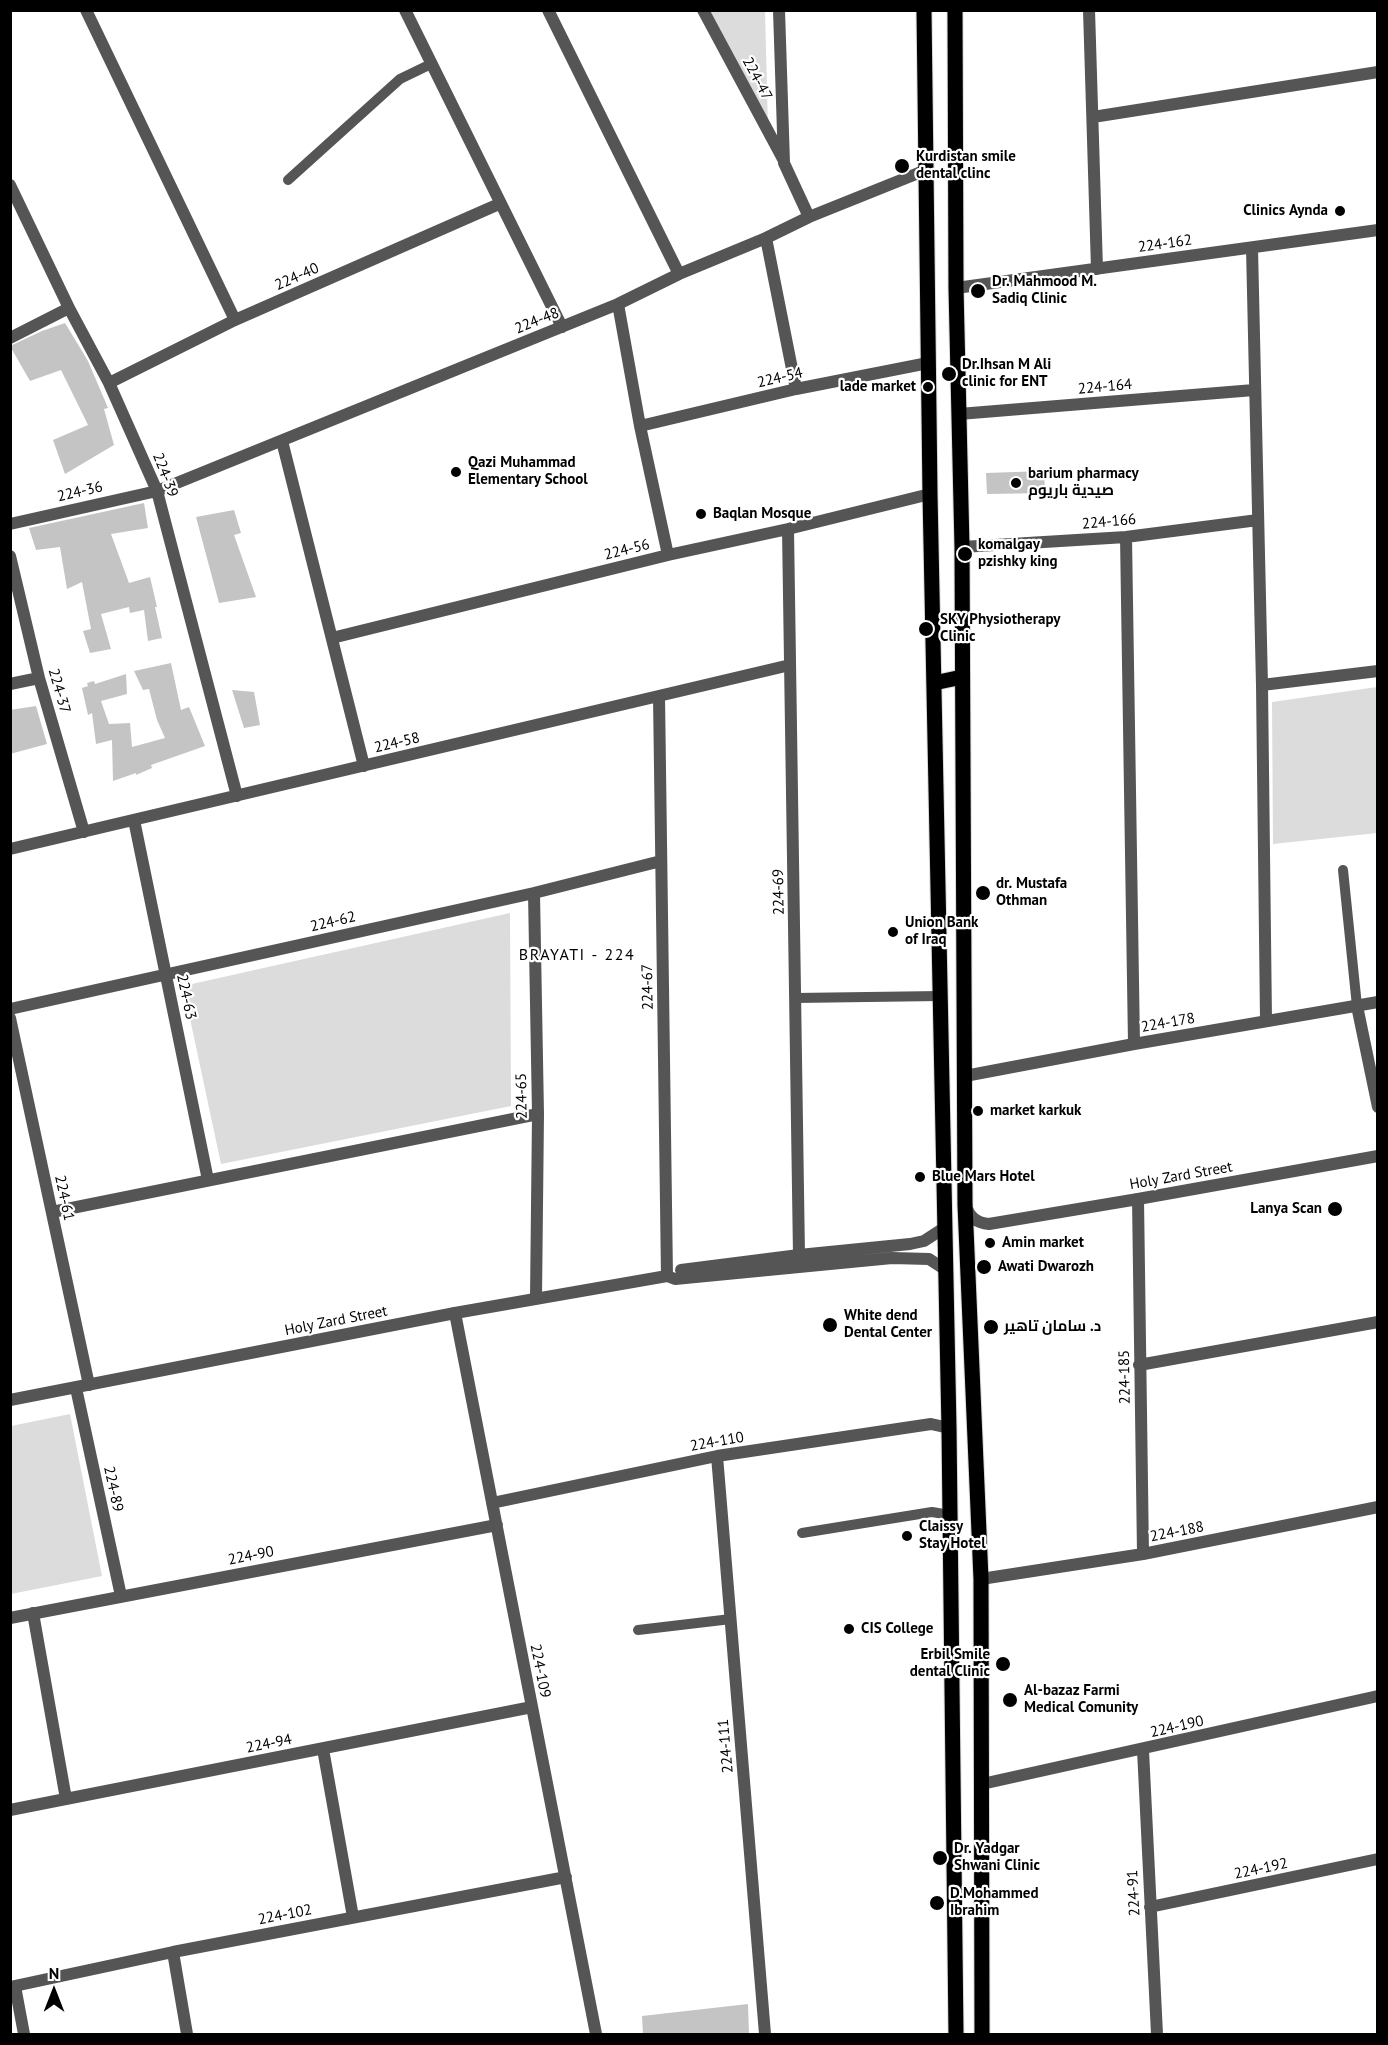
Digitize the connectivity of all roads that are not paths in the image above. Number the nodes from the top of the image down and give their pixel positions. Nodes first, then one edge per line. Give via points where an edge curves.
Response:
1 (86, 10) edge
2 (405, 10) edge
3 (548, 10) edge
4 (703, 10) edge
5 (779, 10) edge
6 (924, 10) edge
7 (955, 10) edge
8 (1089, 10) edge
9 (431, 64) junction
10 (1377, 72) edge
11 (1093, 117) junction
12 (784, 163) junction
13 (926, 170) junction
14 (288, 180) dead end
15 (10, 185) edge
16 (499, 204) junction
17 (809, 218) junction
18 (1377, 230) edge
19 (766, 238) junction
20 (1252, 248) junction
21 (1097, 269) junction
22 (679, 274) junction
23 (956, 288) junction
24 (618, 304) junction
25 (69, 308) junction
26 (235, 320) junction
27 (562, 327) junction
28 (10, 338) edge
29 (928, 363) junction
30 (109, 383) junction
31 (796, 389) junction
32 (1254, 390) junction
33 (958, 414) junction
34 (640, 426) junction
35 (282, 441) junction
36 (157, 491) junction
37 (930, 494) junction
38 (1258, 520) junction
39 (10, 524) edge
40 (788, 529) junction
41 (1126, 537) junction
42 (962, 547) junction
43 (668, 555) junction
44 (10, 556) edge
45 (332, 638) junction
46 (790, 665) junction
47 (1377, 671) edge
48 (962, 677) junction
49 (39, 678) junction
50 (934, 683) junction
51 (10, 684) edge
52 (1262, 685) junction
53 (658, 696) junction
54 (364, 766) junction
55 (237, 796) junction
56 (134, 820) junction
57 (84, 832) junction
58 (10, 849) edge
59 (661, 861) junction
60 (1343, 870) dead end
61 (534, 893) junction
62 (165, 975) junction
63 (940, 996) junction
64 (795, 998) junction
65 (1377, 1002) edge
66 (1357, 1006) junction
67 (10, 1009) edge
68 (10, 1018) edge
69 (1266, 1020) junction
70 (1134, 1044) junction
71 (965, 1076) junction
72 (1377, 1107) edge
73 (538, 1114) junction
74 (1377, 1156) edge
75 (208, 1180) junction
76 (1138, 1199) junction
77 (965, 1205) junction
78 (52, 1212) junction
79 (989, 1224) junction
80 (944, 1228) junction
81 (968, 1252) junction
82 (799, 1255) junction
83 (945, 1270) junction
84 (667, 1276) junction
85 (536, 1298) junction
86 (455, 1313) junction
87 (1377, 1322) edge
88 (1139, 1365) junction
89 (83, 1386) junction
90 (10, 1400) edge
91 (949, 1428) junction
92 (717, 1456) junction
93 (492, 1503) junction
94 (1377, 1507) edge
95 (950, 1515) junction
96 (496, 1525) junction
97 (802, 1533) dead end
98 (1143, 1554) junction
99 (981, 1579) junction
100 (121, 1596) junction
101 (33, 1613) junction
102 (10, 1618) edge
103 (731, 1619) junction
104 (638, 1630) dead end
105 (1377, 1696) edge
106 (532, 1707) junction
107 (323, 1749) junction
108 (1143, 1750) junction
109 (982, 1784) junction
110 (66, 1799) junction
111 (10, 1810) edge
112 (1377, 1859) edge
113 (566, 1877) junction
114 (1150, 1907) junction
115 (353, 1917) junction
116 (173, 1952) junction
117 (13, 1986) edge
118 (24, 2034) edge
119 (187, 2034) edge
120 (596, 2034) edge
121 (765, 2034) edge
122 (956, 2034) edge
123 (982, 2034) edge
124 (1157, 2034) edge

1 - 26 street
2 - 9 street
3 - 22 street
4 - 12 street, 224-47
5 - 12 street
6 - 13 main road
7 - 23 main road
8 - 11 street
9 - 14 lane via 400,79
9 - 16 street
10 - 11 street
11 - 21 street
12 - 17 street, 224-47
13 - 17 street, 224-48
13 - 29 main road
15 - 25 street, 224-39
16 - 26 street, 224-40
16 - 27 street
17 - 19 street, 224-48
18 - 20 street, 224-162
19 - 22 street, 224-48
19 - 31 street
20 - 21 street, 224-162
20 - 32 street
21 - 23 street, 224-162
22 - 24 street, 224-48
23 - 33 main road
24 - 27 street, 224-48
24 - 34 street
25 - 28 street
25 - 30 street, 224-39
26 - 30 street, 224-40
27 - 35 street, 224-48
29 - 31 street, 224-54
29 - 37 main road
30 - 36 street, 224-39
31 - 34 street, 224-54
32 - 33 street, 224-164
32 - 38 street
33 - 42 main road
34 - 43 street
35 - 36 street, 224-48
35 - 45 street
36 - 39 street, 224-36
36 - 55 street, 224-39
37 - 40 street, 224-56
37 - 50 main road
38 - 41 street, 224-166
38 - 52 street
40 - 43 street, 224-56
40 - 46 street, 224-69
41 - 42 street, 224-166
41 - 70 street
42 - 48 main road
43 - 45 street, 224-56
44 - 49 street, 224-37
45 - 54 street
46 - 53 street, 224-58
46 - 64 street, 224-69
47 - 52 street
48 - 50 main road
48 - 71 main road
49 - 51 street
49 - 57 street, 224-37
50 - 63 main road
52 - 69 street
53 - 54 street, 224-58
53 - 59 street, 224-67
54 - 55 street, 224-58
55 - 56 street, 224-58
56 - 57 street, 224-58
56 - 62 street, 224-63
57 - 58 street, 224-58
59 - 61 street, 224-62
59 - 84 street, 224-67
60 - 66 lane
61 - 62 street, 224-62
61 - 73 street, 224-65
62 - 67 street, 224-62
62 - 75 street, 224-63
63 - 64 lane
63 - 80 main road
64 - 82 street, 224-69
65 - 66 street, 224-178
66 - 69 street, 224-178
66 - 72 street
68 - 78 street, 224-61
69 - 70 street, 224-178
70 - 71 street, 224-178
71 - 77 main road
73 - 75 street
73 - 85 street, 224-65
74 - 76 street, Holy Zard Street
75 - 78 street
76 - 79 street, Holy Zard Street
76 - 88 street, 224-185
77 - 79 street via 974,1219
77 - 81 main road
78 - 89 street, 224-61
79 - 81 street via 974,1235
80 - 82 street, Holy Zard Street via 924,1241 910,1244
80 - 83 main road
81 - 99 main road
82 - 84 street, Holy Zard Street via 675,1270
83 - 84 street, Holy Zard Street via 929,1259 892,1258 675,1279
83 - 91 main road
84 - 85 street, Holy Zard Street
85 - 86 street, Holy Zard Street
86 - 89 street, Holy Zard Street
86 - 93 street, 224-109
87 - 88 street
88 - 98 street, 224-185
89 - 90 street, Holy Zard Street
89 - 100 street, 224-89
91 - 92 street, 224-110 via 931,1424
91 - 95 main road
92 - 93 street, 224-110
92 - 103 street, 224-111
93 - 96 street, 224-109
94 - 98 street, 224-188
95 - 97 lane via 932,1512
95 - 122 main road
96 - 100 street, 224-90
96 - 106 street, 224-109
98 - 99 street, 224-188
99 - 109 main road
100 - 101 street, 224-90
101 - 102 street, 224-90
101 - 110 street
103 - 104 lane
103 - 121 street, 224-111
105 - 108 street, 224-190
106 - 107 street, 224-94
106 - 113 street, 224-109
107 - 110 street, 224-94
107 - 115 street
108 - 109 street, 224-190
108 - 114 street, 224-91
109 - 123 main road
110 - 111 street, 224-94
112 - 114 street, 224-192
113 - 115 street, 224-102
113 - 120 street, 224-109
114 - 124 street, 224-91
115 - 116 street, 224-102
116 - 117 street, 224-102
116 - 119 street
117 - 118 street

